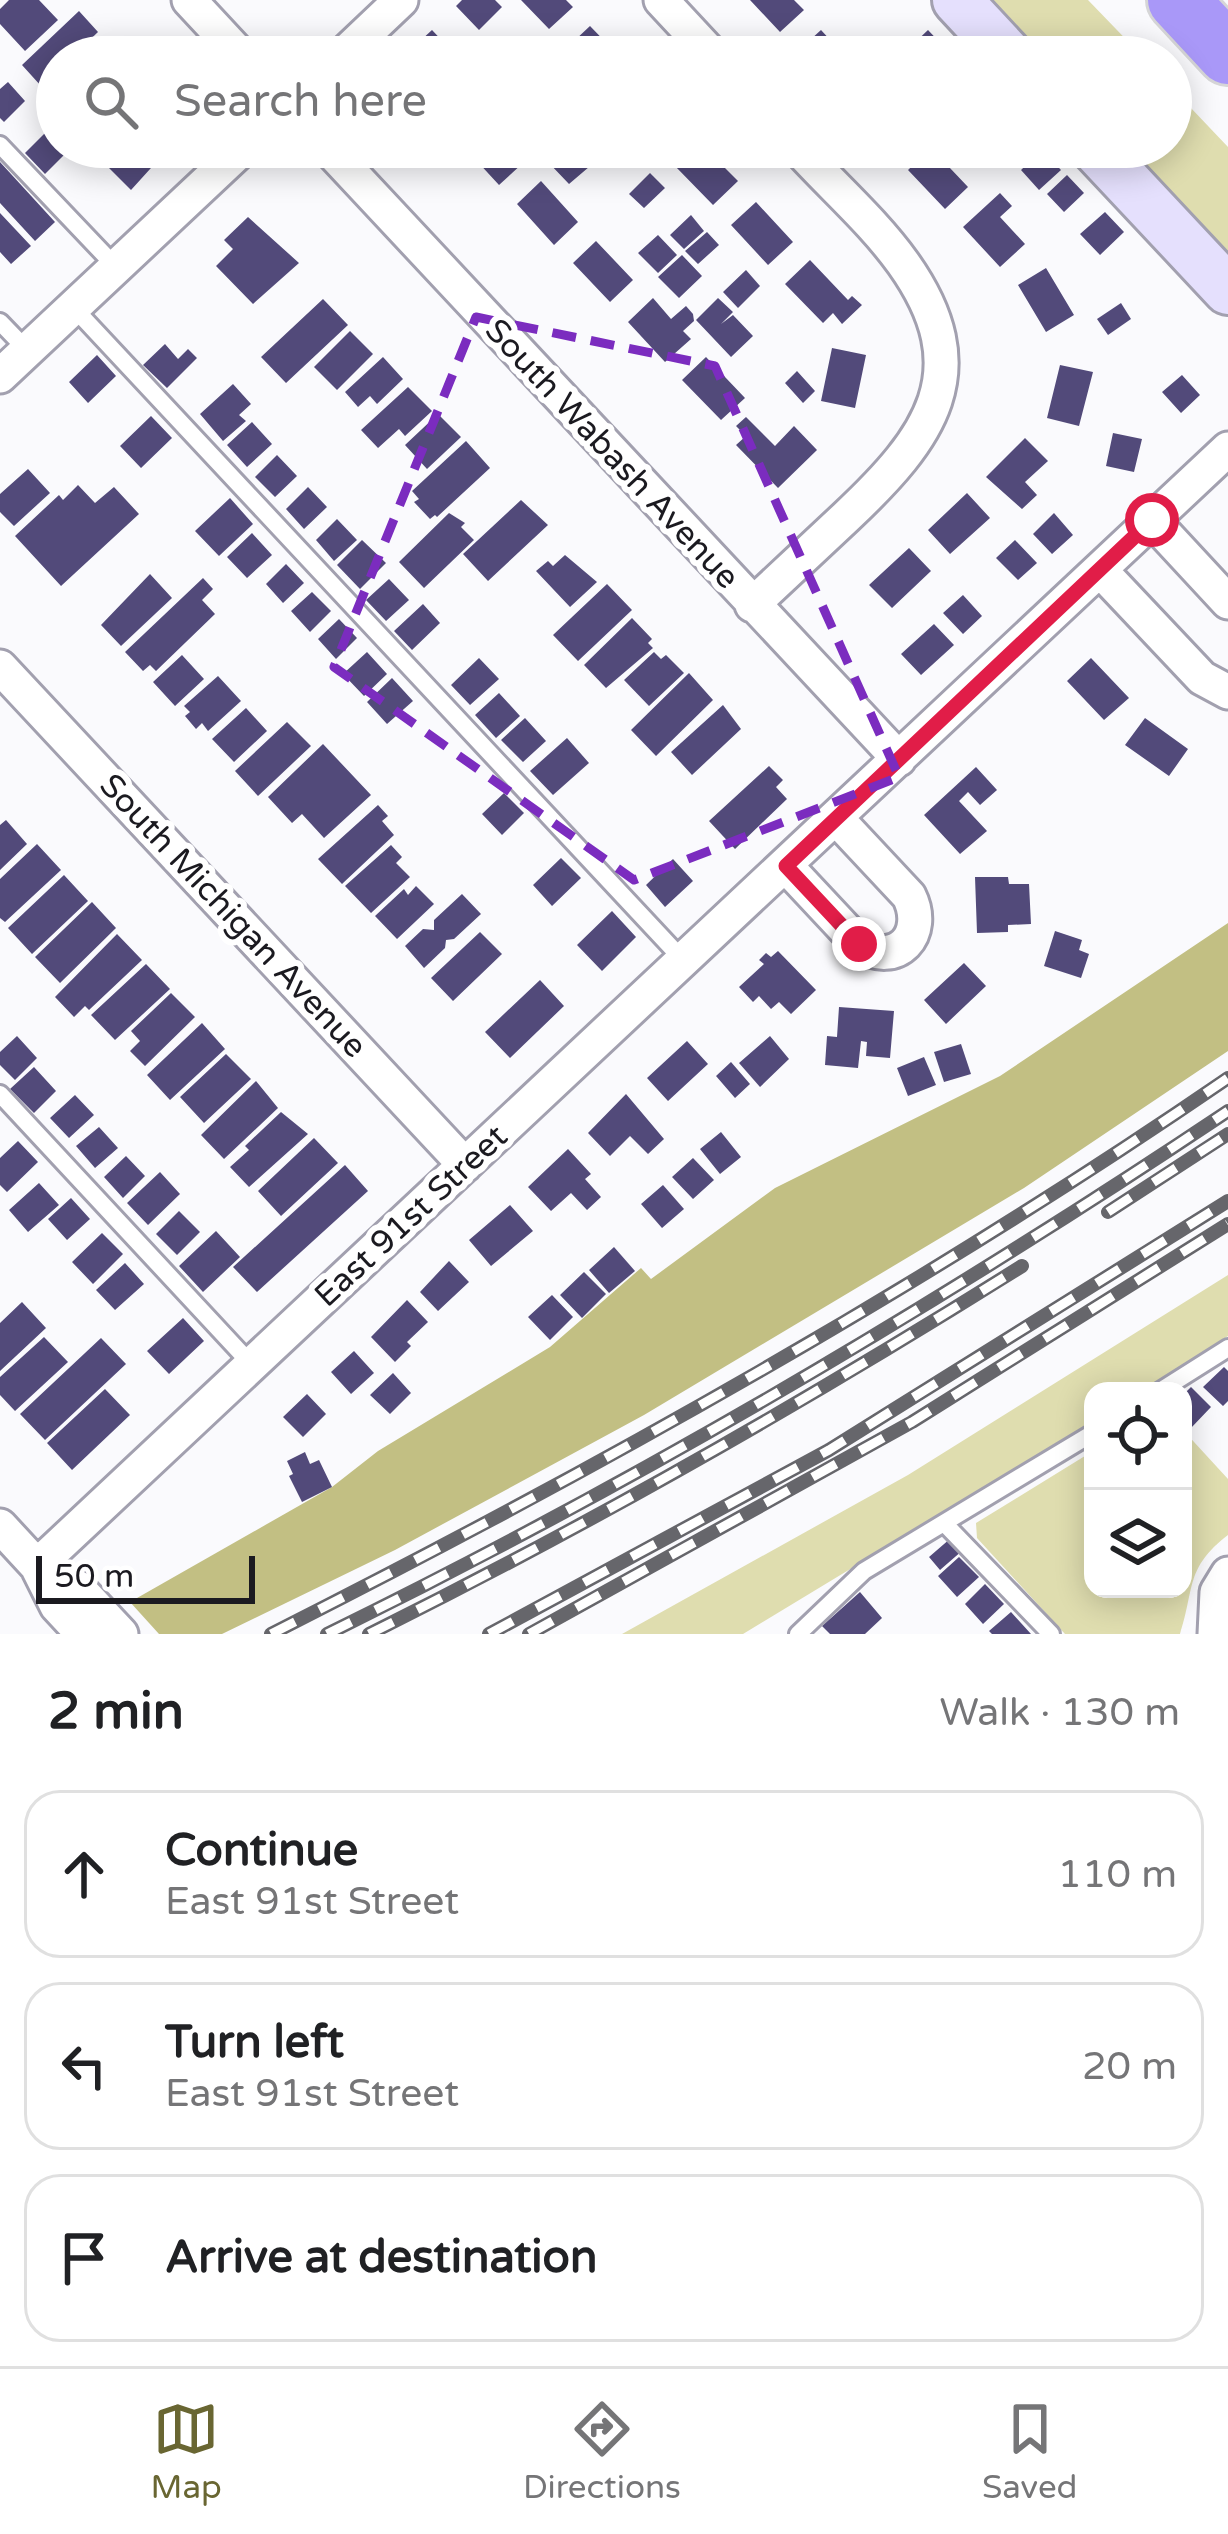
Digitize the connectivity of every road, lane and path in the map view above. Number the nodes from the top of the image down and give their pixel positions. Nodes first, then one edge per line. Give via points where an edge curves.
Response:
1 (189, 0) edge
2 (401, 0) edge
3 (662, 0) edge
4 (957, 0) edge
5 (1178, 0) edge
6 (222, 36) edge
7 (362, 36) edge
8 (695, 36) edge
9 (990, 36) edge
10 (1228, 54) edge
11 (0, 145) edge
12 (222, 168) edge
13 (346, 168) edge
14 (816, 168) edge
15 (1114, 168) edge
16 (116, 267) junction
17 (1228, 290) edge
18 (73, 307) junction
19 (0, 322) edge
20 (27, 350) junction
21 (0, 376) edge
22 (1228, 449) edge
23 (1152, 520) junction
24 (1100, 570) junction
25 (1228, 602) edge
26 (752, 605) junction
27 (0, 667) edge
28 (1228, 692) edge
29 (899, 759) junction
30 (836, 818) junction
31 (786, 866) junction
32 (684, 961) junction
33 (0, 1094) edge
34 (465, 1165) junction
35 (1228, 1348) edge
36 (253, 1364) junction
37 (1174, 1382) edge
38 (1084, 1437) edge
39 (944, 1522) junction
40 (0, 1526) edge
41 (38, 1566) junction
42 (1228, 1574) edge
43 (83, 1634) edge
44 (121, 1634) edge
45 (798, 1634) edge
46 (1051, 1634) edge
47 (1215, 1634) edge

1 - 6 street
2 - 7 street
3 - 8 street
4 - 9 main road
5 - 10 highway
11 - 16 lane
12 - 16 street
13 - 26 street, South Wabash Avenue
14 - 26 street via 902,261 939,334 942,373 927,422 894,472
15 - 17 main road
16 - 18 street
18 - 20 street
18 - 32 lane
19 - 20 lane
20 - 21 street
22 - 23 street, East 91st Street
23 - 24 street, East 91st Street
23 - 25 street
24 - 28 street via 1202,678
24 - 29 street, East 91st Street
26 - 29 street, South Wabash Avenue
27 - 34 street, South Michigan Avenue
29 - 30 street, East 91st Street
30 - 31 street, East 91st Street
30 - 31 street via 909,896 917,911 906,945 872,953
31 - 32 street, East 91st Street
32 - 34 street, East 91st Street
33 - 36 lane
34 - 36 street, East 91st Street
35 - 37 lane
36 - 41 street, East 91st Street
38 - 39 lane
39 - 45 lane via 864,1571
39 - 46 lane
40 - 41 street
41 - 43 street via 57,1606
41 - 44 street via 77,1587
42 - 47 street via 1217,1592

